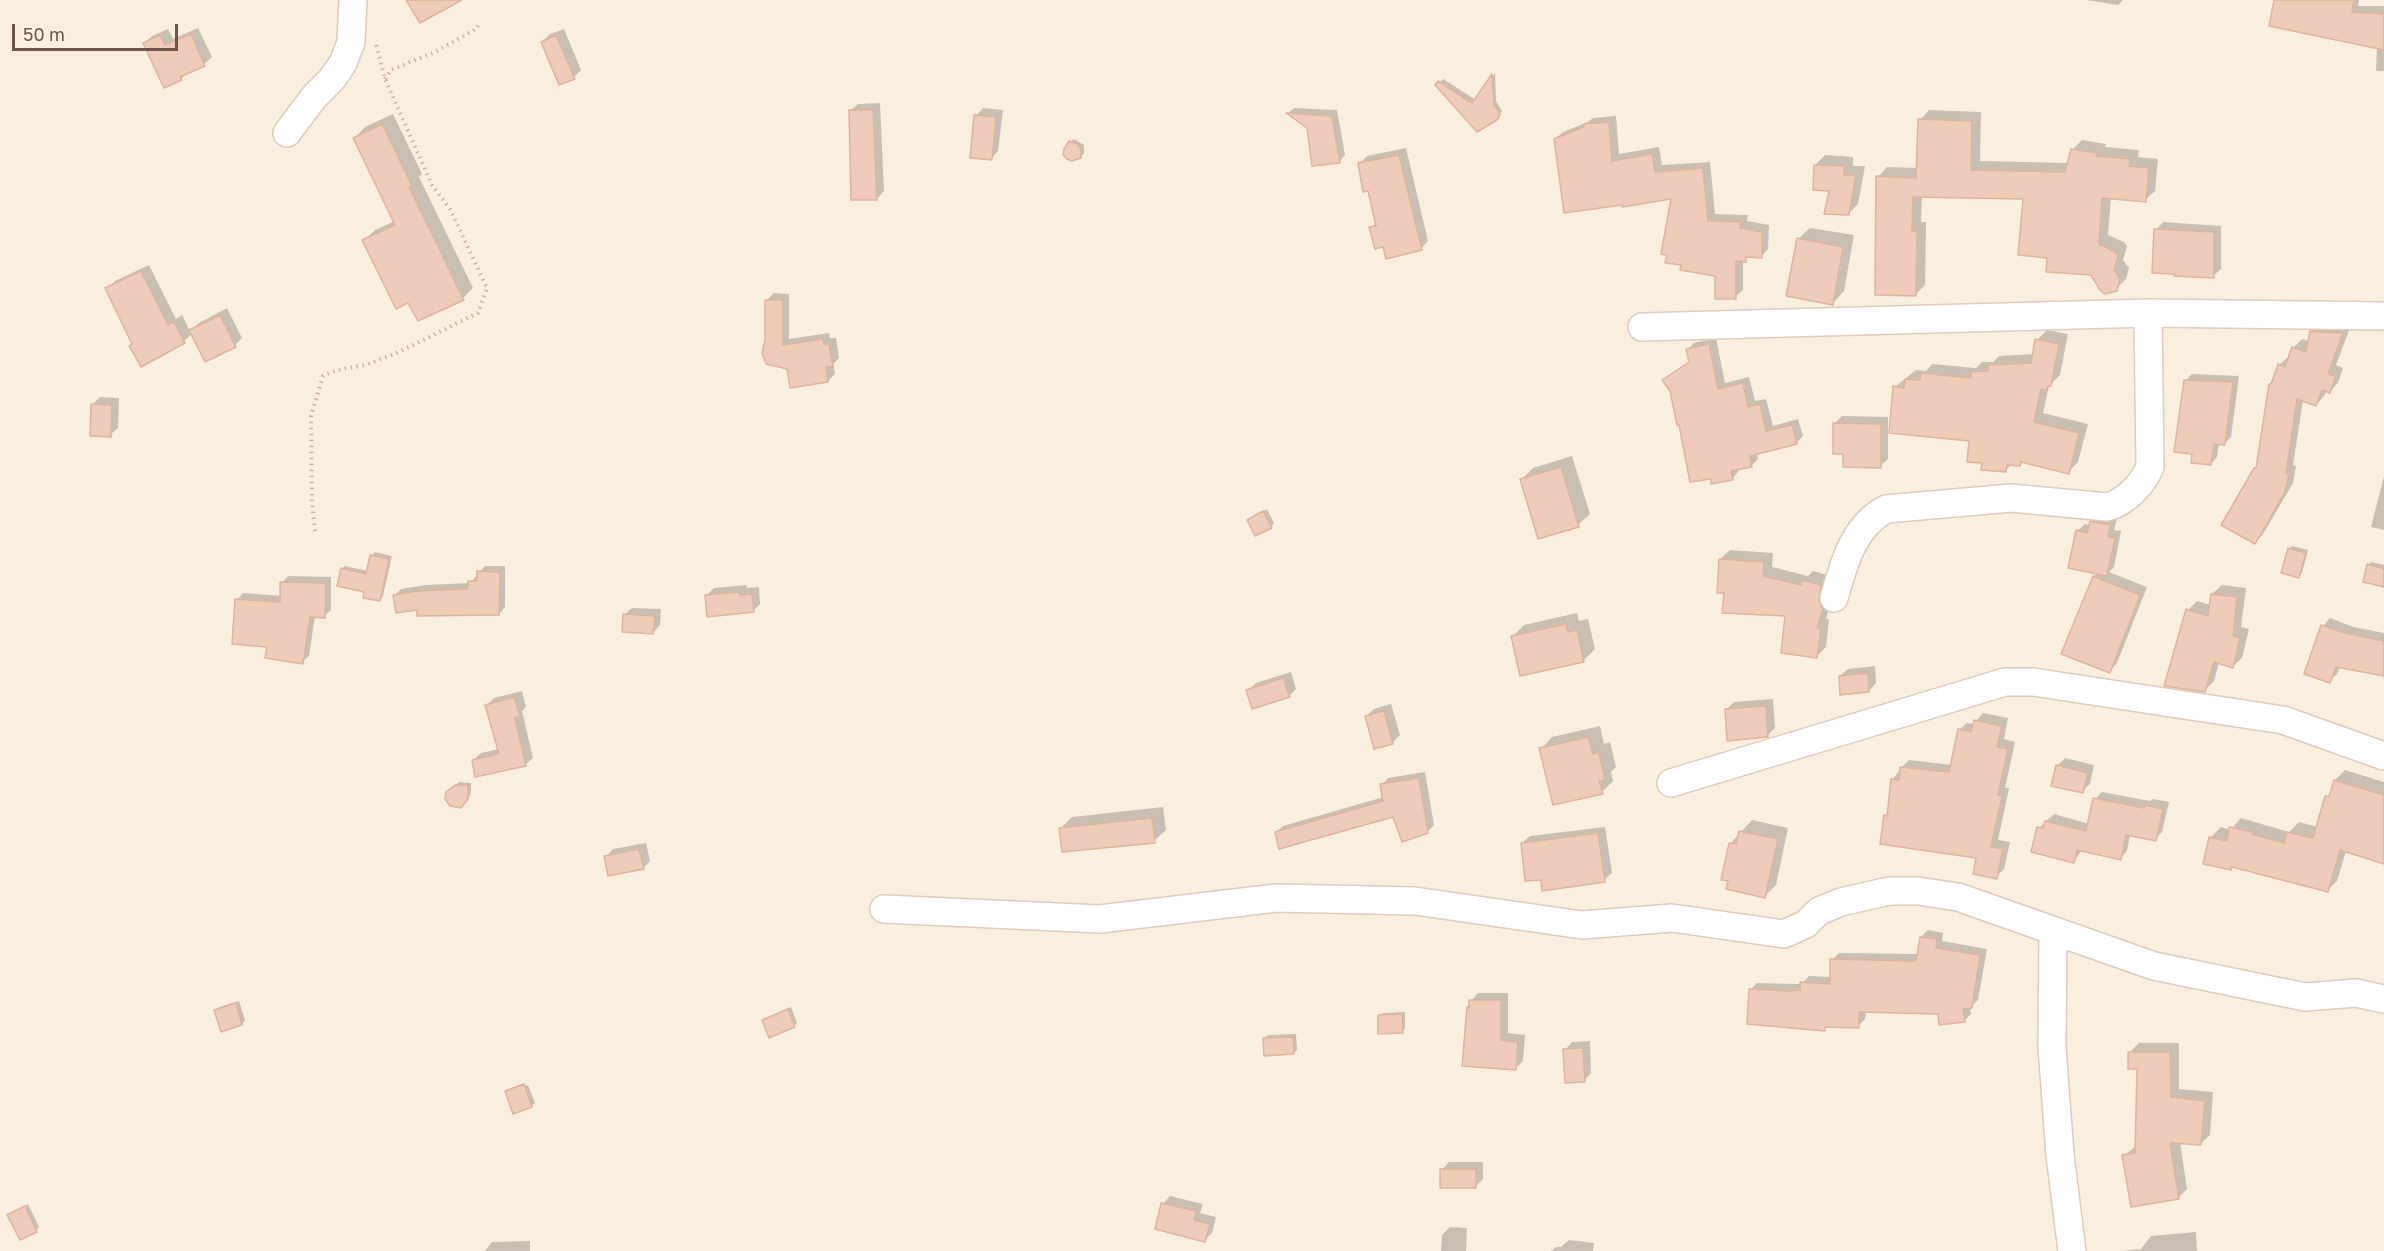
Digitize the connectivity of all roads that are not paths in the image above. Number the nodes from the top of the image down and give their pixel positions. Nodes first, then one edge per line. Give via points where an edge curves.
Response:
1 (353, 0) edge
2 (287, 133) dead end
3 (2148, 313) junction
4 (2384, 316) edge
5 (1642, 327) dead end
6 (1834, 598) dead end
7 (2384, 756) edge
8 (1671, 783) dead end
9 (884, 909) dead end
10 (2054, 931) junction
11 (2384, 999) edge
12 (2072, 1251) edge

1 - 2 street via 351,42 343,63
3 - 4 street
3 - 5 street
3 - 6 street via 2150,467 2145,479 2131,493 2107,507 2011,498 1886,509 1861,529 1844,563
7 - 8 street via 2283,720 2033,682 2006,682
9 - 10 street via 1100,919 1276,898 1415,901 1582,925 1672,918 1784,934 1840,902 1889,891 1918,891 1958,897
10 - 11 street via 2154,966 2306,997 2356,993
10 - 12 street via 2052,1047

